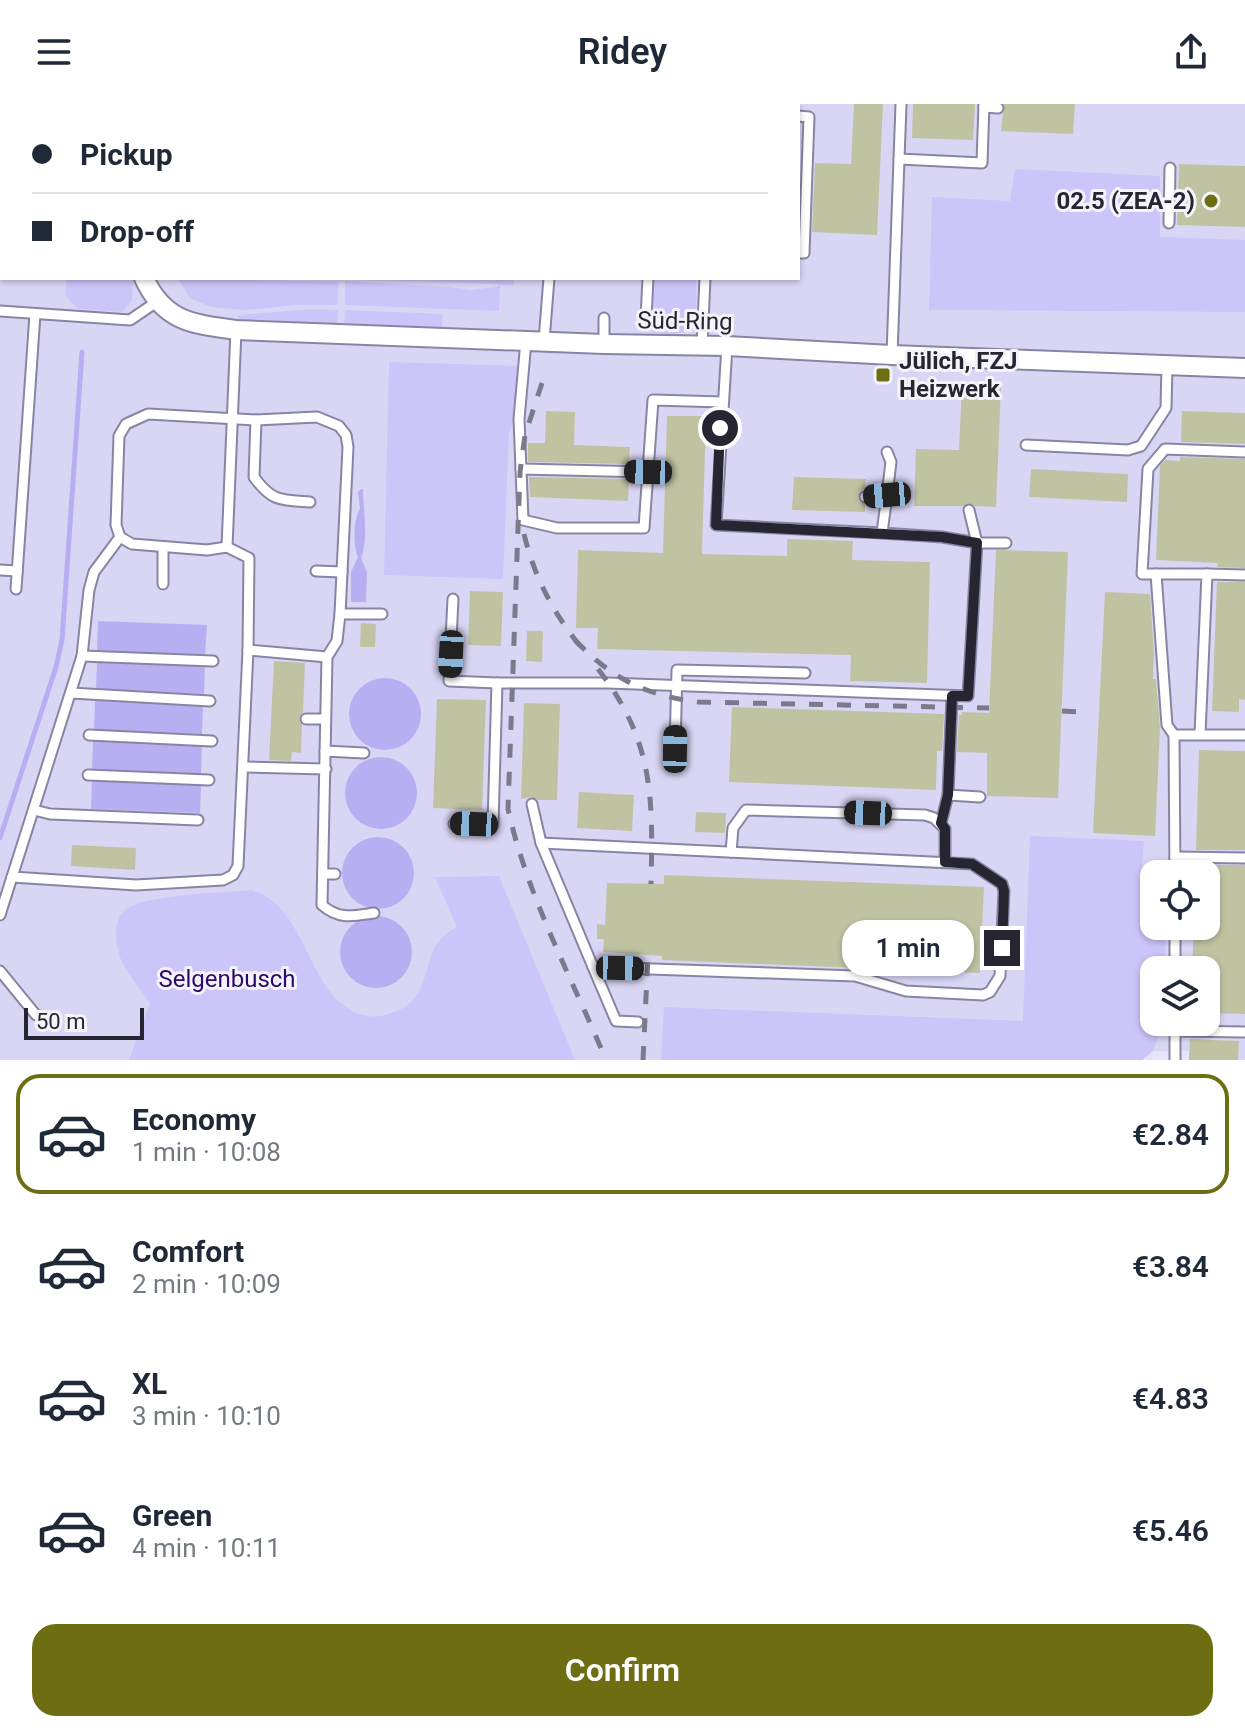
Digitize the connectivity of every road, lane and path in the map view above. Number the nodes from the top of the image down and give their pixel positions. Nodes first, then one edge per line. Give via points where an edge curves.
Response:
1 (901, 104) edge
2 (984, 106) edge
3 (998, 108) dead end
4 (800, 116) edge
5 (983, 135) junction
6 (996, 135) dead end
7 (899, 159) junction
8 (1170, 168) dead end
9 (1169, 223) dead end
10 (800, 253) edge
11 (145, 280) edge
12 (549, 280) edge
13 (648, 280) edge
14 (705, 280) edge
15 (158, 301) junction
16 (0, 311) edge
17 (35, 314) junction
18 (604, 318) dead end
19 (646, 319) dead end
20 (236, 330) junction
21 (535, 341) junction
22 (604, 344) junction
23 (702, 346) junction
24 (727, 346) junction
25 (892, 355) junction
26 (1167, 365) junction
27 (1245, 368) edge
28 (723, 402) junction
29 (234, 417) junction
30 (256, 420) junction
31 (1026, 445) dead end
32 (887, 452) dead end
33 (1245, 452) edge
34 (521, 469) junction
35 (648, 472) junction
36 (887, 495) junction
37 (865, 497) dead end
38 (310, 502) dead end
39 (969, 510) dead end
40 (882, 533) junction
41 (120, 537) junction
42 (977, 543) junction
43 (1006, 543) dead end
44 (227, 547) junction
45 (163, 548) junction
46 (0, 570) edge
47 (17, 571) junction
48 (316, 571) dead end
49 (342, 572) junction
50 (1156, 574) junction
51 (1207, 574) junction
52 (1245, 575) edge
53 (163, 584) dead end
54 (16, 589) dead end
55 (453, 599) dead end
56 (340, 614) junction
57 (382, 614) dead end
58 (248, 650) junction
59 (82, 656) junction
60 (327, 657) junction
61 (213, 661) dead end
62 (805, 673) dead end
63 (497, 683) junction
64 (677, 685) junction
65 (71, 693) junction
66 (952, 696) junction
67 (210, 701) dead end
68 (306, 719) dead end
69 (325, 719) junction
70 (1200, 734) junction
71 (89, 735) dead end
72 (1174, 735) junction
73 (1245, 735) edge
74 (212, 741) dead end
75 (675, 749) dead end
76 (325, 751) junction
77 (364, 753) dead end
78 (244, 767) junction
79 (326, 769) junction
80 (88, 775) dead end
81 (209, 780) dead end
82 (948, 795) junction
83 (980, 797) dead end
84 (532, 804) dead end
85 (34, 810) junction
86 (198, 820) dead end
87 (941, 823) junction
88 (454, 824) dead end
89 (541, 843) junction
90 (731, 852) junction
91 (1175, 857) joint
92 (1245, 858) edge
93 (945, 862) junction
94 (323, 874) junction
95 (335, 874) dead end
96 (12, 877) junction
97 (374, 913) dead end
98 (0, 915) edge
99 (593, 967) junction
100 (0, 971) edge
101 (53, 1020) dead end
102 (638, 1022) dead end
103 (1220, 1030) edge
104 (1245, 1032) edge
105 (1175, 1036) edge
106 (1175, 1060) edge

1 - 7 lane
2 - 3 lane
2 - 5 lane
4 - 10 lane via 809,117
5 - 6 lane
5 - 7 lane via 982,163
7 - 25 lane
8 - 9 lane
11 - 15 street, Süd-Ring
12 - 21 lane
13 - 19 lane
14 - 23 lane
15 - 17 lane via 130,320
15 - 20 street, Süd-Ring via 194,325
16 - 17 lane
17 - 47 lane
18 - 22 lane
20 - 21 street, Süd-Ring
20 - 29 lane
21 - 22 street, Süd-Ring
21 - 34 lane via 519,419
22 - 23 street, Süd-Ring
23 - 24 street, Süd-Ring
24 - 25 street, Süd-Ring
24 - 28 lane
25 - 26 street, Süd-Ring
26 - 27 street, Süd-Ring
26 - 31 lane via 1166,408 1141,446 1128,450
28 - 35 lane via 653,400
28 - 40 lane via 716,525
29 - 30 lane
29 - 41 lane via 148,414 126,424 117,446
29 - 44 lane
30 - 38 lane via 254,477 279,500
30 - 49 lane via 317,417 346,435
32 - 36 lane
33 - 50 lane via 1165,449 1148,469 1142,574
34 - 35 lane
34 - 35 lane via 523,520 557,528 644,528
36 - 37 lane
36 - 40 lane
39 - 42 lane
40 - 42 lane
41 - 45 lane
41 - 59 lane via 94,572
42 - 43 lane
42 - 66 lane via 968,696
44 - 45 lane
44 - 58 lane via 249,558
45 - 53 lane
46 - 47 lane
47 - 54 lane
48 - 49 lane
49 - 56 lane
50 - 51 lane
50 - 72 lane via 1167,725
51 - 52 lane
51 - 70 lane
55 - 63 lane via 449,681
56 - 57 lane
56 - 60 lane via 337,641
58 - 60 lane
58 - 78 lane
59 - 61 lane
59 - 65 lane
60 - 69 lane
62 - 64 lane via 677,670
63 - 64 lane
63 - 88 lane via 493,825
64 - 66 lane
64 - 75 lane
65 - 67 lane
65 - 85 lane
66 - 82 lane
68 - 69 lane
69 - 76 lane
70 - 72 lane
70 - 73 lane
71 - 74 lane
72 - 91 lane
76 - 77 lane
76 - 79 lane
78 - 79 lane
78 - 96 lane via 238,866 223,880 136,885
79 - 94 lane
80 - 81 lane
82 - 83 lane
82 - 87 lane
84 - 89 lane
85 - 86 lane
85 - 96 lane
87 - 90 lane via 925,815 746,810 733,828
87 - 93 lane
89 - 90 lane
89 - 99 lane
90 - 93 lane
91 - 92 lane
93 - 99 lane via 972,864 1002,884 1000,976 983,995 906,991 855,976
94 - 95 lane
94 - 97 lane via 322,905 332,914
96 - 98 lane
99 - 102 lane via 616,1021
100 - 101 lane via 36,1015
103 - 104 lane
105 - 106 lane

